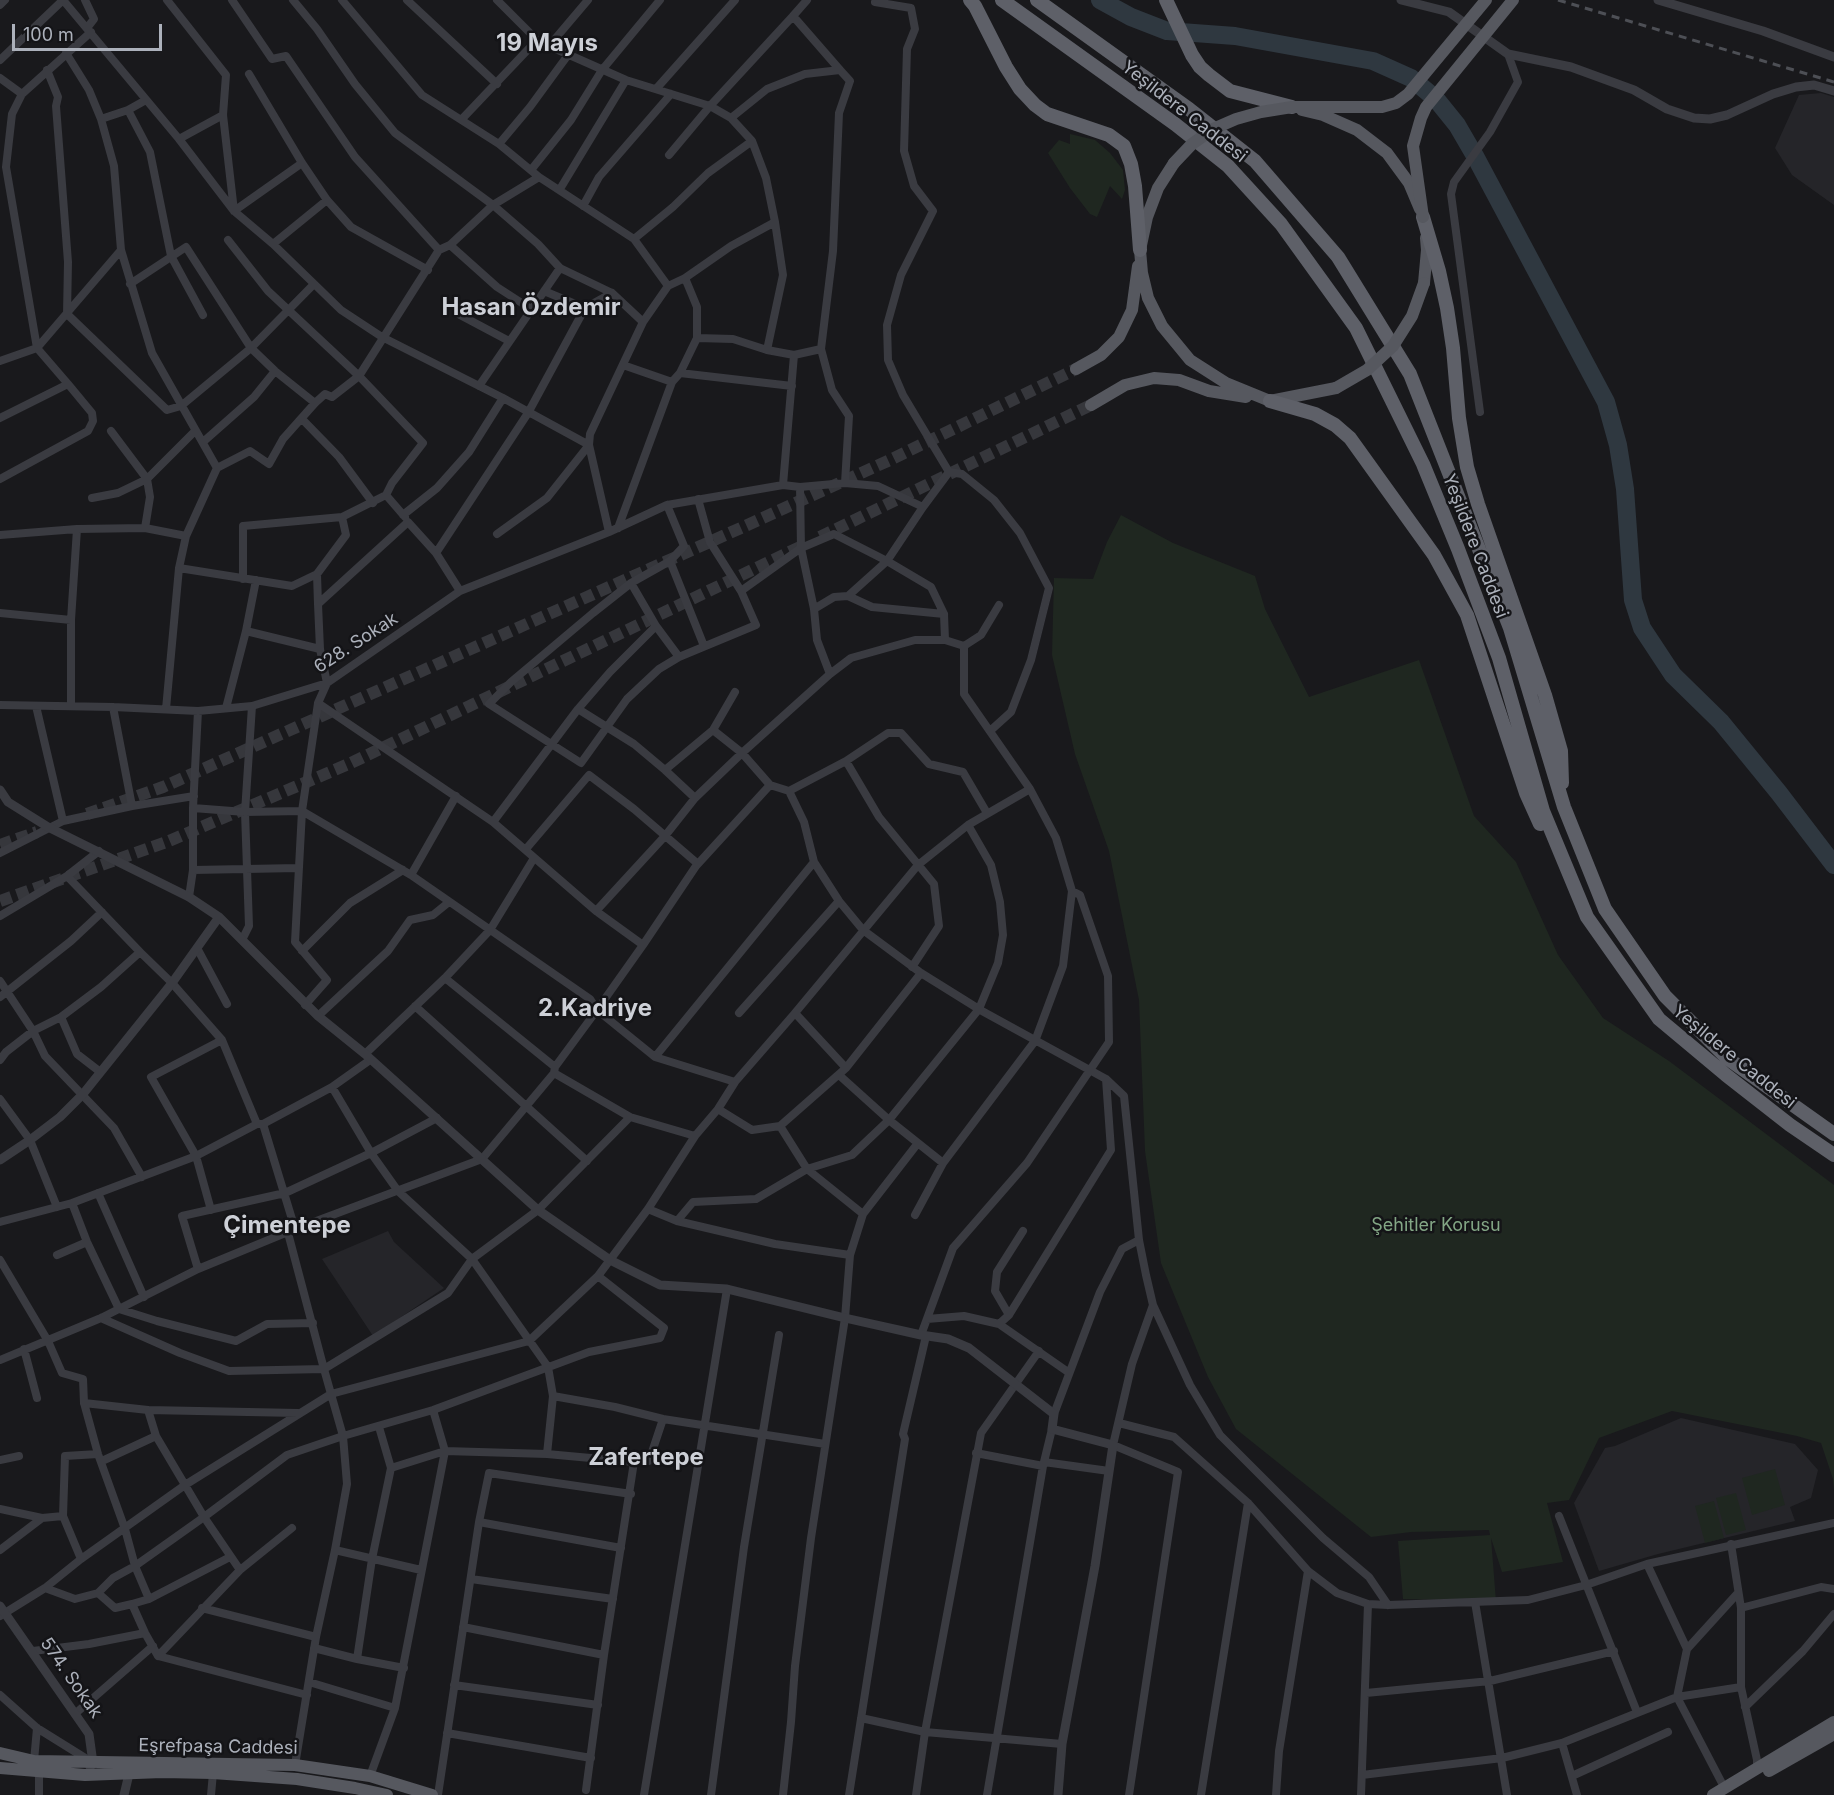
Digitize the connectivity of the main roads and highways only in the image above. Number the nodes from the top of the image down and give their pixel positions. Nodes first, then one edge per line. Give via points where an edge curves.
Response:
1 (970, 0) edge
2 (1002, 0) edge
3 (1036, 0) edge
4 (1166, 0) edge
5 (1486, 0) edge
6 (1513, 0) edge
7 (1292, 107) junction
8 (1423, 217) junction
9 (1140, 250) junction
10 (1076, 369) tunnel mouth
11 (1270, 401) junction
12 (1091, 405) tunnel mouth
13 (1564, 807) junction
14 (1587, 917) junction
15 (1834, 1134) edge
16 (1834, 1155) edge
17 (1834, 1722) edge
18 (1834, 1734) edge
19 (0, 1753) edge
20 (37, 1766) junction
21 (0, 1768) edge
22 (354, 1791) edge
23 (1725, 1792) edge
24 (387, 1795) edge
25 (432, 1795) edge
26 (1713, 1795) edge

1 - 9 highway via 1006,67 1035,105 1047,114 1109,135 1124,146 1135,186
2 - 14 highway, Yeşildere Caddesi via 1228,166 1281,224 1356,328 1423,464 1458,549 1498,658 1543,811
3 - 13 highway, Yeşildere Caddesi via 1190,109 1255,161 1338,256 1410,374 1510,628
4 - 7 highway via 1192,55 1209,75 1230,91
5 - 7 main road, bridge via 1408,94 1396,103 1382,107
6 - 8 main road, bridge via 1421,118 1413,146
7 - 8 main road, bridge via 1357,129 1387,153 1409,183
7 - 9 main road, bridge via 1236,119 1192,144 1158,188
8 - 11 main road, bridge via 1427,250 1424,283 1412,316 1393,346 1367,370 1336,388
8 - 13 highway via 1447,308 1467,467 1561,751
9 - 10 main road via 1132,310 1119,337 1101,355
9 - 11 main road via 1148,298 1162,326 1190,360 1226,383
11 - 12 main road via 1154,378 1125,385
11 - 14 highway via 1315,414 1350,438 1434,555 1467,615 1526,793
13 - 15 highway, Yeşildere Caddesi via 1605,909 1665,996 1727,1058
14 - 16 highway, Yeşildere Caddesi via 1659,1019 1790,1125
17 - 23 main road
18 - 23 main road
19 - 20 main road, Eşrefpaşa Caddesi
20 - 21 main road, Eşrefpaşa Caddesi
20 - 22 main road, Eşrefpaşa Caddesi via 85,1775 213,1773 297,1779
20 - 25 main road, Eşrefpaşa Caddesi via 295,1765 370,1776
22 - 24 main road, Eşrefpaşa Caddesi
23 - 26 main road

